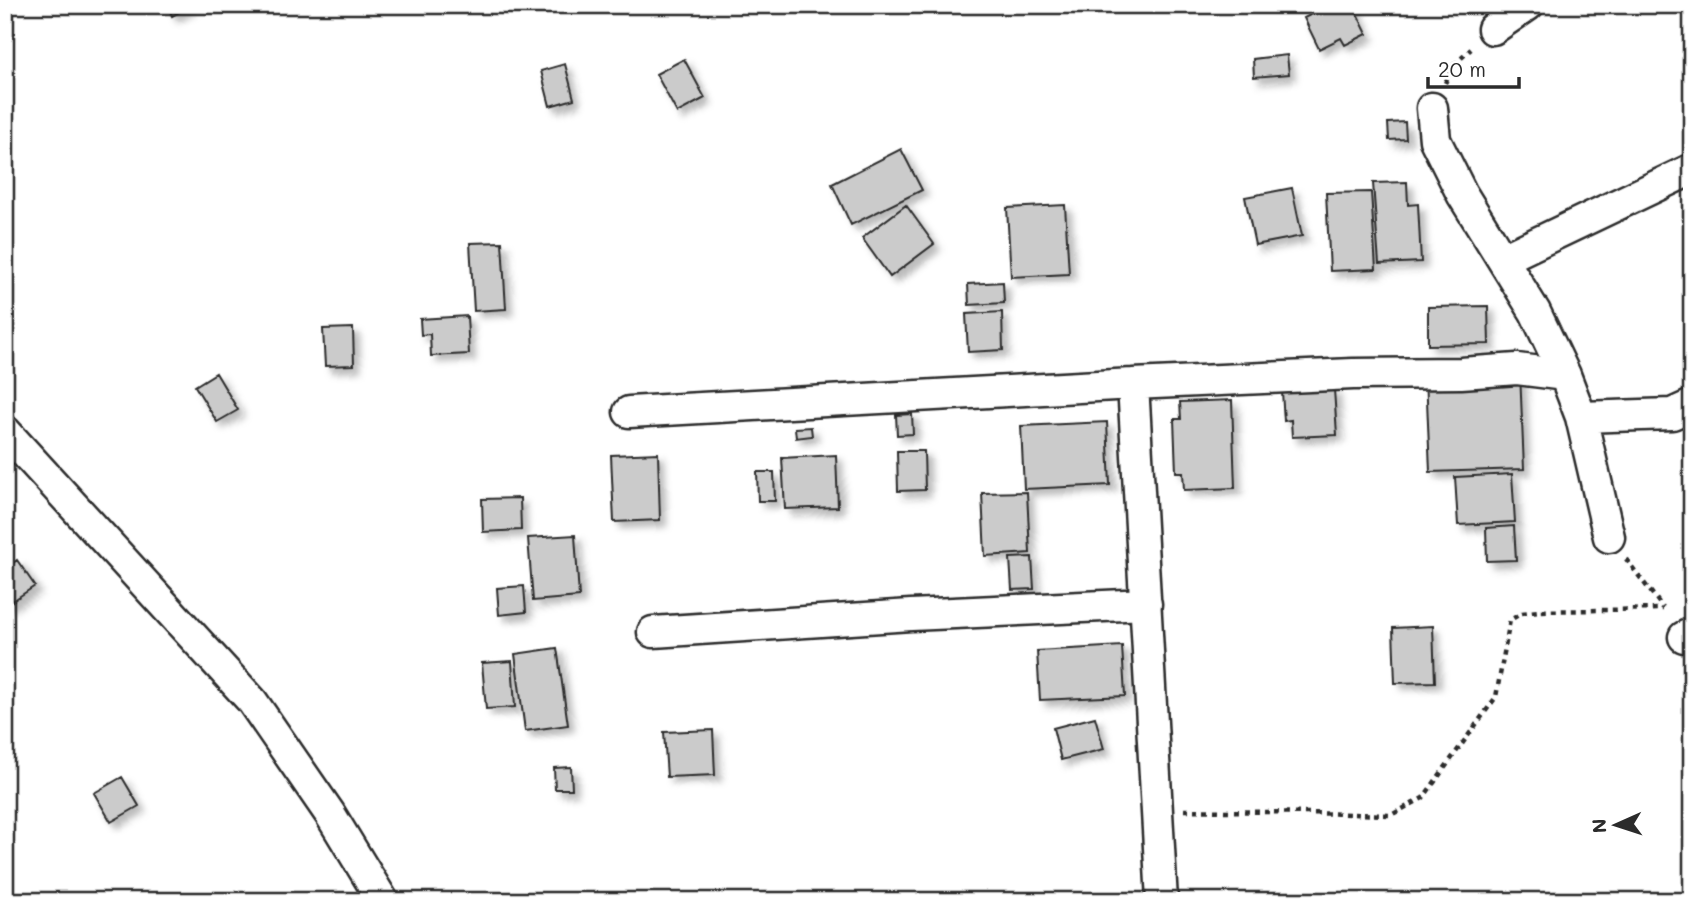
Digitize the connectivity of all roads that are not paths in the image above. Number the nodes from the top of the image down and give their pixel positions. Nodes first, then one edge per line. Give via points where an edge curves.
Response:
1 (1528, 5) edge
2 (1493, 29) road end
3 (1432, 108) road end
4 (1692, 169) edge
5 (1503, 259) junction
6 (1565, 375) junction
7 (1133, 384) junction
8 (1692, 405) edge
9 (629, 412) dead end
10 (1581, 417) junction
11 (5, 431) edge
12 (1609, 537) road end
13 (1146, 604) junction
14 (653, 632) dead end
15 (383, 901) edge
16 (1163, 901) edge

1 - 2 street
3 - 5 street via 1435,140
4 - 5 street
5 - 6 street
6 - 7 street via 1517,369
6 - 10 street
7 - 9 street
7 - 13 street
8 - 10 street via 1672,414
10 - 12 street
11 - 15 street via 252,701
13 - 14 street
13 - 16 street

